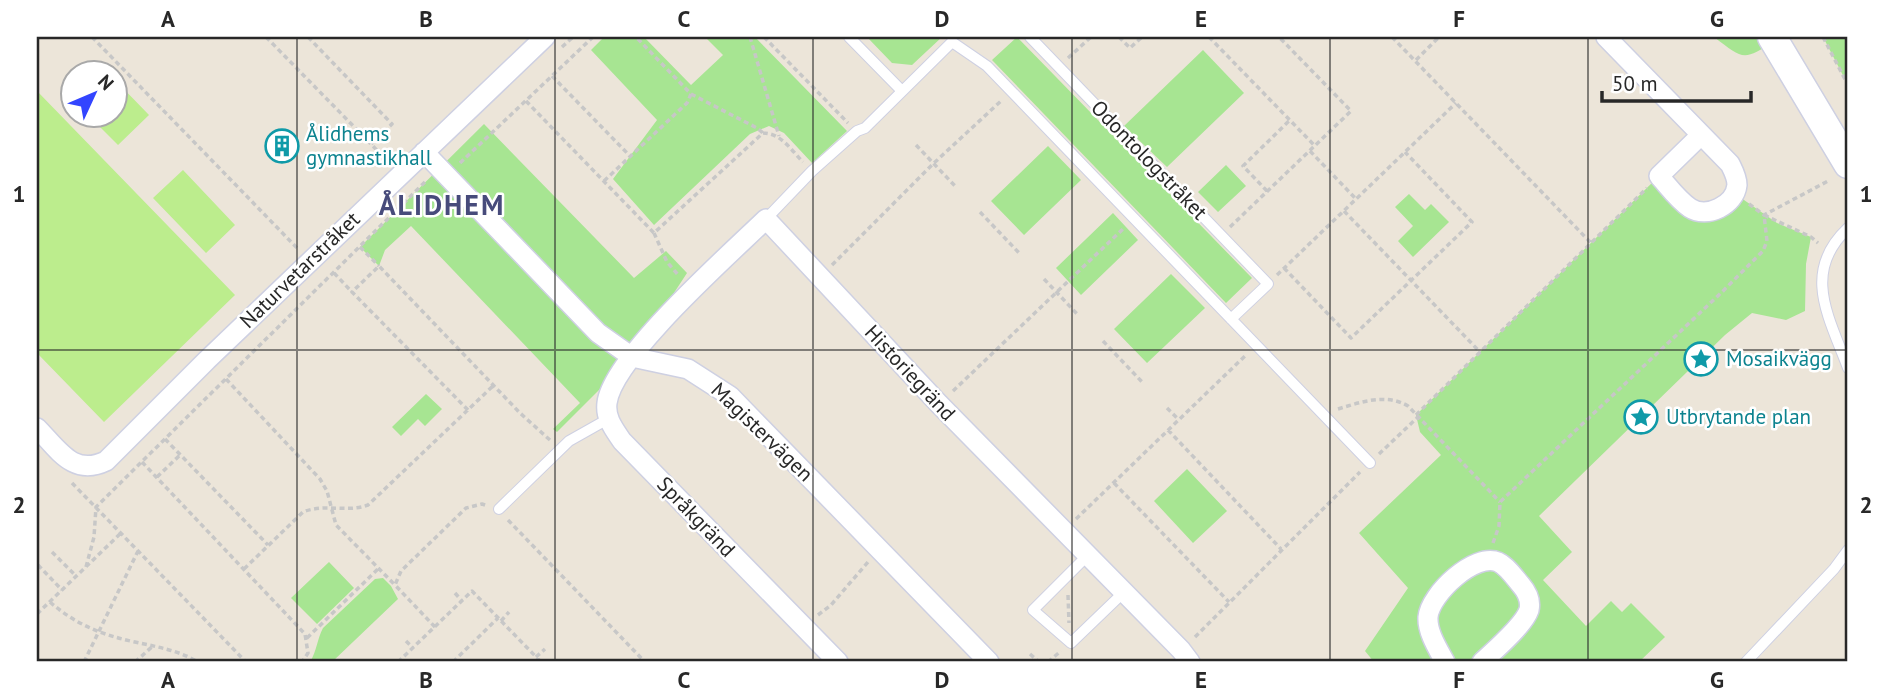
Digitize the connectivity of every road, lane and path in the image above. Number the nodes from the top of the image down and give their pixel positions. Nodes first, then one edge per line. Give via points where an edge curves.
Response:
1 (92, 37) edge
2 (266, 37) edge
3 (308, 37) edge
4 (544, 37) edge
5 (573, 37) edge
6 (593, 37) edge
7 (636, 37) edge
8 (750, 37) edge
9 (764, 37) edge
10 (849, 37) edge
11 (1030, 37) edge
12 (1091, 37) edge
13 (1119, 37) edge
14 (1142, 37) edge
15 (1209, 37) edge
16 (1279, 37) edge
17 (1392, 37) edge
18 (1439, 37) edge
19 (1606, 37) edge
20 (1772, 37) edge
21 (1823, 37) edge
22 (553, 56) dead end
23 (1415, 61) junction
24 (1059, 67) junction
25 (552, 76) junction
26 (1848, 85) edge
27 (1011, 91) junction
28 (902, 92) junction
29 (691, 94) junction
30 (526, 101) junction
31 (1456, 103) junction
32 (1290, 120) junction
33 (857, 131) junction
34 (762, 133) junction
35 (1702, 135) junction
36 (779, 138) junction
37 (371, 144) junction
38 (916, 145) dead end
39 (1315, 146) junction
40 (1310, 151) junction
41 (424, 152) junction
42 (1405, 152) junction
43 (630, 156) junction
44 (934, 163) junction
45 (1843, 170) edge
46 (443, 172) junction
47 (812, 172) junction
48 (401, 174) junction
49 (1659, 176) junction
50 (604, 181) junction
51 (956, 187) dead end
52 (1268, 191) junction
53 (1734, 193) junction
54 (1356, 199) junction
55 (1343, 211) junction
56 (980, 212) dead end
57 (1765, 215) junction
58 (766, 219) junction
59 (1134, 219) junction
60 (1848, 228) edge
61 (654, 233) junction
62 (1222, 236) junction
63 (307, 242) dead end
64 (1592, 244) junction
65 (360, 247) junction
66 (1829, 251) junction
67 (1021, 255) dead end
68 (379, 266) junction
69 (1284, 268) junction
70 (334, 273) junction
71 (820, 277) junction
72 (1044, 279) dead end
73 (1411, 281) junction
74 (1268, 284) junction
75 (693, 291) junction
76 (352, 292) junction
77 (1056, 292) junction
78 (1079, 316) dead end
79 (1231, 319) junction
80 (1103, 341) dead end
81 (1256, 345) junction
82 (1480, 352) junction
83 (632, 357) junction
84 (1848, 368) edge
85 (225, 379) junction
86 (1144, 384) dead end
87 (494, 385) junction
88 (939, 404) junction
89 (1167, 408) dead end
90 (468, 410) junction
91 (1322, 414) junction
92 (1417, 416) junction
93 (608, 419) junction
94 (1179, 420) junction
95 (37, 428) edge
96 (1168, 430) junction
97 (165, 439) junction
98 (561, 450) junction
99 (180, 455) junction
100 (142, 461) junction
101 (1370, 463) junction
102 (157, 477) junction
103 (1114, 483) junction
104 (1500, 502) junction
105 (96, 507) junction
106 (330, 507) junction
107 (499, 509) junction
108 (121, 533) junction
109 (1063, 533) junction
110 (268, 545) junction
111 (1281, 549) junction
112 (880, 550) junction
113 (1848, 550) edge
114 (138, 551) junction
115 (52, 552) dead end
116 (1087, 556) junction
117 (1489, 561) junction
118 (38, 565) edge
119 (86, 567) junction
120 (244, 569) junction
121 (379, 569) junction
122 (76, 576) junction
123 (395, 585) junction
124 (62, 590) junction
125 (455, 593) dead end
126 (1124, 593) junction
127 (462, 601) junction
128 (50, 602) junction
129 (1230, 603) junction
130 (509, 612) dead end
131 (37, 614) edge
132 (499, 620) junction
133 (802, 626) junction
134 (435, 627) junction
135 (98, 632) junction
136 (307, 638) junction
137 (406, 641) dead end
138 (154, 645) junction
139 (413, 648) junction
140 (545, 649) dead end
141 (1030, 654) dead end
142 (1185, 656) edge
143 (536, 657) junction
144 (84, 662) edge
145 (135, 662) edge
146 (198, 662) edge
147 (246, 662) edge
148 (302, 662) edge
149 (398, 662) edge
150 (453, 662) edge
151 (541, 662) edge
152 (645, 662) edge
153 (838, 662) edge
154 (989, 662) edge
155 (1040, 662) edge
156 (1444, 662) edge
157 (1482, 662) edge
158 (1746, 662) edge

1 - 63 path via 298,250
2 - 37 path
3 - 37 path via 392,124
4 - 41 street, Naturvetarstråket
5 - 22 path
6 - 25 path
7 - 29 path
8 - 36 path
9 - 33 path
10 - 28 lane
11 - 24 lane, Odontologstråket
12 - 24 path
13 - 14 path via 1130,48
15 - 32 path
16 - 39 path via 1351,111
17 - 23 path
18 - 23 path
19 - 35 street
20 - 45 main road
21 - 26 path
23 - 31 path
24 - 62 lane, Odontologstråket
25 - 30 path
25 - 43 path
27 - 28 lane via 987,66 952,42
27 - 44 path
27 - 59 lane
28 - 33 lane
29 - 34 path
29 - 43 path
30 - 46 path
30 - 50 path
31 - 42 path
31 - 64 path
32 - 39 path
32 - 52 path via 1243,166
33 - 47 lane
34 - 36 path
34 - 61 path
35 - 49 street
35 - 53 street via 1735,173
36 - 47 path
37 - 48 path
38 - 44 path
39 - 40 path
40 - 52 path
40 - 54 path
41 - 46 street, Magistervägen
41 - 48 street, Naturvetarstråket
42 - 54 path
42 - 73 path via 1472,222
43 - 50 path
44 - 51 path
44 - 71 path
45 - 57 path
46 - 65 path
46 - 83 street, Magistervägen via 597,333
47 - 58 lane
48 - 95 street, Naturvetarstråket via 106,461 83,467 73,464
49 - 53 street via 1690,208 1700,211 1718,209
49 - 64 path
50 - 61 path
52 - 62 path
53 - 57 path
54 - 55 path
55 - 69 path
55 - 73 path
56 - 67 path
57 - 66 path
57 - 104 path via 1763,251
58 - 71 street, Historiegränd
58 - 75 street
59 - 77 path
59 - 79 lane
60 - 66 lane
61 - 75 path via 667,262
62 - 74 lane, Odontologstråket
64 - 82 path
65 - 68 path
65 - 70 path
66 - 84 lane via 1821,288
68 - 76 path
68 - 87 path
69 - 73 path via 1351,338
69 - 74 path
70 - 76 path
70 - 85 path
71 - 88 street, Historiegränd
72 - 77 path
73 - 82 path
74 - 79 lane
75 - 83 street
76 - 90 path
77 - 78 path
77 - 88 path
79 - 81 lane
80 - 86 path
81 - 91 lane
81 - 94 path
82 - 92 path
83 - 93 street via 609,392
83 - 112 street, Magistervägen via 688,369 730,396
85 - 97 path
85 - 106 path via 320,480
87 - 90 path
87 - 98 path
88 - 109 street, Historiegränd
89 - 94 path
90 - 106 path via 368,505
91 - 92 path via 1388,399 1401,402
91 - 101 lane
92 - 101 path
92 - 104 path
93 - 98 lane
93 - 133 street, Språkgränd via 622,441
94 - 96 path
96 - 103 path
96 - 111 path
97 - 99 path
97 - 100 path
98 - 107 lane
99 - 102 path
99 - 110 path
100 - 102 path
100 - 105 path
101 - 111 path
102 - 120 path
103 - 109 path
103 - 129 path
104 - 117 path via 1499,527
105 - 108 path
105 - 119 path
106 - 110 path via 303,512
106 - 121 path via 341,532
107 - 123 path via 482,504 466,508 401,571
107 - 152 path
108 - 114 path
108 - 119 path
109 - 116 street, Historiegränd
110 - 120 path
111 - 129 path
112 - 133 path via 831,605
112 - 154 street, Magistervägen
113 - 158 lane
114 - 135 path
114 - 147 path
115 - 122 path
116 - 126 street, Historiegränd
116 - 126 lane via 1032,610 1070,643
117 - 156 street via 1467,568 1429,610 1431,632
117 - 157 street via 1499,563 1525,590 1529,611
118 - 124 path
119 - 122 path
120 - 136 path
121 - 123 path
121 - 136 path
122 - 124 path
123 - 134 path
124 - 128 path
125 - 127 path
126 - 142 street, Historiegränd
127 - 132 path via 472,591
127 - 134 path
128 - 131 path
128 - 135 path
129 - 142 path
130 - 132 path
132 - 143 path
132 - 150 path
133 - 153 street, Språkgränd
134 - 139 path
135 - 138 path
135 - 144 path
136 - 148 path via 308,653
137 - 139 path
138 - 145 path
138 - 146 path
139 - 149 path
140 - 143 path
141 - 155 path
143 - 151 path

